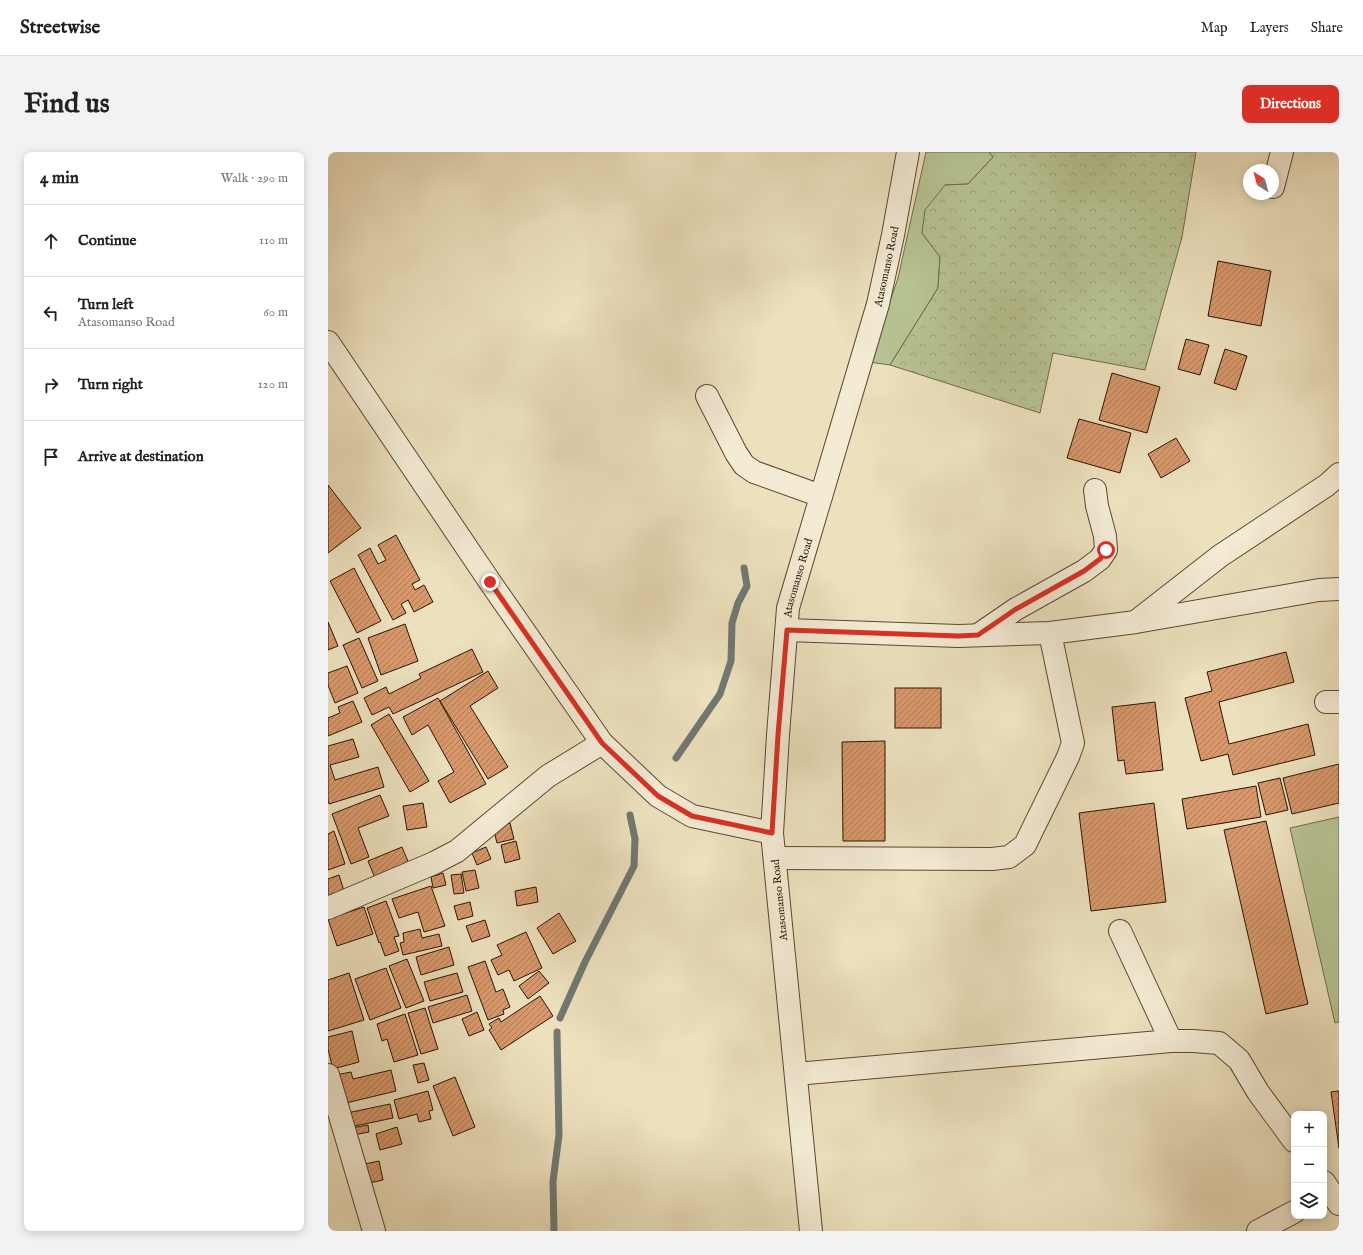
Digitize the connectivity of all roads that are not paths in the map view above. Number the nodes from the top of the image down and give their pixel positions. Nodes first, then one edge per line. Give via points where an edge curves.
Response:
1 (908, 152) edge
2 (1282, 152) edge
3 (1279, 164) edge
4 (328, 342) edge
5 (707, 396) dead end
6 (1339, 474) edge
7 (1095, 490) dead end
8 (821, 496) junction
9 (1339, 589) edge
10 (1136, 622) junction
11 (787, 630) junction
12 (1050, 633) junction
13 (978, 635) junction
14 (602, 743) junction
15 (772, 833) junction
16 (775, 858) junction
17 (328, 908) edge
18 (1120, 931) dead end
19 (1171, 1041) junction
20 (796, 1074) junction
21 (328, 1076) edge
22 (1291, 1137) edge
23 (1291, 1214) edge
24 (374, 1231) edge
25 (811, 1231) edge
26 (1258, 1231) edge

1 - 8 street, Atasomanso Road via 894,235 878,304
2 - 3 street
4 - 14 street
5 - 8 street via 744,465 754,472
6 - 10 street via 1327,485 1220,556
7 - 13 street via 1105,536 1106,550 1100,559
8 - 11 street, Atasomanso Road via 788,608
9 - 10 street via 1319,590
10 - 12 street
11 - 13 street
11 - 15 street, Atasomanso Road
12 - 13 street
12 - 16 street via 1073,743 1025,845 1009,857 992,859
14 - 15 street via 658,796 692,816
14 - 17 street via 548,776 457,851
15 - 16 street, Atasomanso Road
16 - 20 street, Atasomanso Road
18 - 19 street
19 - 20 street
19 - 22 street via 1219,1043 1239,1060 1258,1092
20 - 25 street, Atasomanso Road
21 - 24 street
23 - 26 street

